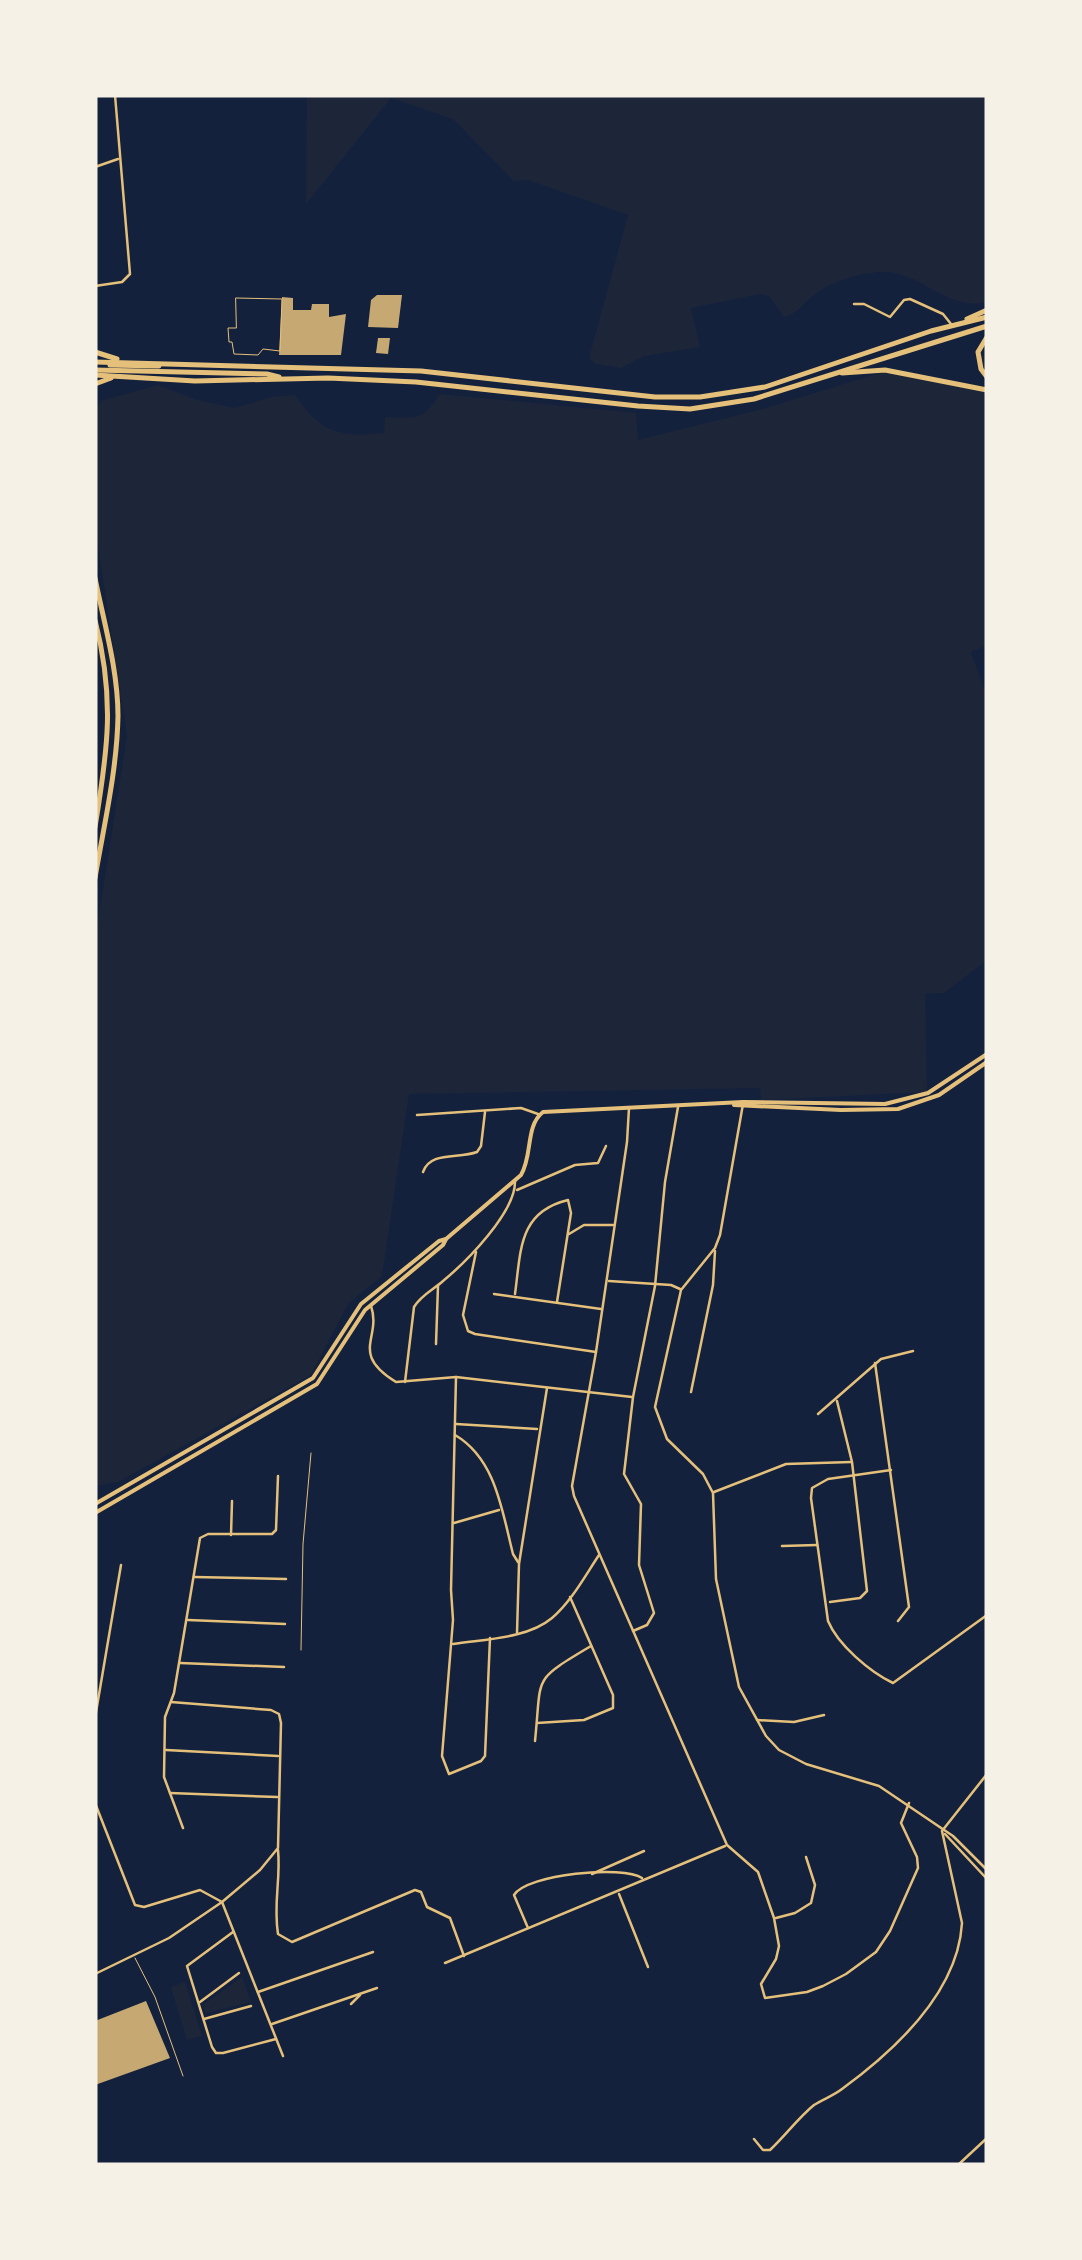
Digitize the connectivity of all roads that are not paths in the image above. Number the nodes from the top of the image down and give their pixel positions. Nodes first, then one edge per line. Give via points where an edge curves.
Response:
1 (115, 95) edge
2 (120, 158) junction
3 (95, 167) edge
4 (95, 286) edge
5 (854, 304) dead end
6 (987, 314) edge
7 (952, 326) junction
8 (987, 326) edge
9 (987, 337) edge
10 (95, 352) edge
11 (125, 362) junction
12 (277, 366) junction
13 (95, 368) edge
14 (266, 371) junction
15 (839, 373) junction
16 (119, 376) junction
17 (987, 376) edge
18 (282, 378) junction
19 (95, 384) edge
20 (987, 390) edge
21 (95, 578) edge
22 (95, 620) edge
23 (95, 827) edge
24 (95, 878) edge
25 (987, 1054) edge
26 (987, 1062) edge
27 (743, 1105) junction
28 (629, 1106) junction
29 (678, 1106) junction
30 (878, 1108) junction
31 (485, 1112) junction
32 (538, 1114) junction
33 (417, 1115) dead end
34 (606, 1146) dead end
35 (423, 1172) dead end
36 (515, 1181) junction
37 (515, 1190) junction
38 (615, 1225) junction
39 (567, 1236) junction
40 (446, 1239) junction
41 (715, 1248) junction
42 (476, 1250) junction
43 (607, 1281) junction
44 (438, 1286) junction
45 (655, 1286) junction
46 (682, 1290) junction
47 (494, 1294) dead end
48 (515, 1294) junction
49 (557, 1302) junction
50 (370, 1305) junction
51 (603, 1309) junction
52 (436, 1344) dead end
53 (913, 1351) dead end
54 (596, 1352) junction
55 (875, 1364) junction
56 (456, 1377) junction
57 (405, 1384) junction
58 (547, 1386) junction
59 (589, 1392) junction
60 (691, 1392) dead end
61 (633, 1397) junction
62 (837, 1401) junction
63 (818, 1414) dead end
64 (454, 1424) junction
65 (538, 1429) junction
66 (454, 1434) junction
67 (311, 1453) dead end
68 (852, 1462) junction
69 (890, 1470) junction
70 (854, 1475) junction
71 (278, 1476) dead end
72 (713, 1493) junction
73 (232, 1501) dead end
74 (95, 1504) edge
75 (501, 1509) junction
76 (95, 1512) edge
77 (452, 1524) junction
78 (231, 1535) junction
79 (819, 1545) junction
80 (782, 1546) dead end
81 (599, 1554) junction
82 (519, 1564) junction
83 (121, 1566) dead end
84 (194, 1577) junction
85 (286, 1579) dead end
86 (570, 1597) junction
87 (827, 1602) junction
88 (987, 1615) edge
89 (188, 1620) junction
90 (898, 1621) dead end
91 (285, 1624) dead end
92 (632, 1632) junction
93 (517, 1633) junction
94 (490, 1638) junction
95 (452, 1644) junction
96 (591, 1646) junction
97 (301, 1650) dead end
98 (180, 1662) junction
99 (284, 1667) dead end
100 (98, 1695) edge
101 (172, 1702) junction
102 (824, 1715) dead end
103 (95, 1718) edge
104 (756, 1720) junction
105 (536, 1724) junction
106 (535, 1741) dead end
107 (165, 1750) junction
108 (280, 1756) junction
109 (987, 1774) edge
110 (169, 1793) junction
111 (278, 1797) junction
112 (95, 1803) edge
113 (909, 1803) junction
114 (183, 1828) dead end
115 (944, 1832) junction
116 (727, 1845) junction
117 (278, 1848) junction
118 (644, 1850) dead end
119 (806, 1856) dead end
120 (987, 1870) edge
121 (591, 1874) junction
122 (987, 1879) edge
123 (645, 1880) junction
124 (618, 1893) junction
125 (222, 1902) junction
126 (774, 1918) junction
127 (528, 1929) junction
128 (234, 1931) junction
129 (373, 1952) dead end
130 (134, 1955) junction
131 (464, 1956) junction
132 (445, 1964) dead end
133 (648, 1967) dead end
134 (239, 1973) dead end
135 (95, 1974) edge
136 (378, 1988) dead end
137 (258, 1992) junction
138 (361, 1994) junction
139 (198, 2004) junction
140 (352, 2004) dead end
141 (251, 2006) dead end
142 (203, 2020) junction
143 (270, 2025) junction
144 (276, 2039) junction
145 (283, 2056) dead end
146 (183, 2076) dead end
147 (987, 2138) edge
148 (754, 2140) dead end
149 (958, 2165) edge

1 - 2 street
2 - 3 street
2 - 4 street via 130,274
5 - 7 street via 890,317 910,299 943,314
6 - 7 highway
7 - 12 highway via 738,393 669,398 421,370
8 - 15 highway
9 - 17 highway via 978,360
10 - 11 highway
11 - 12 highway
11 - 13 highway
12 - 14 highway
13 - 14 highway
13 - 16 highway
14 - 18 highway
15 - 18 highway via 704,408 416,382
15 - 20 highway via 885,370
16 - 18 highway
16 - 19 highway
21 - 24 highway via 118,712
22 - 23 highway via 110,712
25 - 30 main road via 928,1093
26 - 30 main road via 930,1099
27 - 29 main road
27 - 30 main road
27 - 41 street
28 - 29 main road
28 - 32 main road
28 - 38 street
29 - 45 street
31 - 32 street via 521,1108
31 - 33 street
31 - 35 street via 477,1152 432,1159
32 - 36 main road via 528,1160
34 - 37 street via 598,1163
36 - 37 street
36 - 40 main road
37 - 42 street
38 - 39 street via 584,1224
38 - 43 street
39 - 48 street via 568,1200 534,1216
39 - 49 street
40 - 50 main road
40 - 74 main road via 361,1304 313,1378
41 - 46 street
41 - 60 street
42 - 44 street
42 - 54 street via 463,1316 468,1330
43 - 45 street
43 - 51 street
44 - 52 street
44 - 57 street via 414,1307
45 - 46 street
45 - 61 street
46 - 72 street via 656,1417
47 - 48 street
48 - 49 street
49 - 51 street
50 - 57 street via 371,1358
50 - 76 main road via 317,1384
51 - 54 street
53 - 55 street
54 - 59 street
55 - 62 street
55 - 69 street
56 - 57 street
56 - 58 street
56 - 64 street
58 - 59 street
58 - 65 street
59 - 61 street
59 - 81 street via 572,1486
61 - 92 street via 624,1474 641,1504 639,1564 654,1613
62 - 63 street
62 - 68 street
64 - 65 street
64 - 66 street
65 - 82 street
66 - 75 street via 480,1454
66 - 77 street
67 - 97 lane
68 - 70 street
68 - 72 street via 786,1464
69 - 70 street
69 - 90 street via 909,1607
70 - 79 street via 812,1488
70 - 87 street via 866,1591 860,1598
71 - 78 street via 276,1530 268,1536
72 - 104 street via 716,1579 733,1670
73 - 78 street
75 - 77 street
75 - 82 street
77 - 95 street
78 - 84 street via 203,1536
79 - 80 street
79 - 87 street
81 - 86 street
81 - 92 street
82 - 93 street
83 - 100 street
84 - 85 street
84 - 89 street
86 - 93 street via 551,1618
86 - 96 street
87 - 88 street via 832,1631 893,1683
89 - 91 street
89 - 98 street
92 - 116 street
93 - 94 street
94 - 95 street
94 - 95 street via 485,1756 449,1774 442,1756
96 - 105 street via 544,1677
96 - 105 street via 613,1708 584,1720
98 - 99 street
98 - 101 street
100 - 103 street
101 - 107 street
101 - 108 street via 279,1714
102 - 104 street
104 - 113 street via 792,1758 870,1781
105 - 106 street
107 - 108 street
107 - 110 street
108 - 111 street
109 - 115 street
110 - 111 street
110 - 114 street
111 - 117 street
112 - 125 street via 135,1905 200,1890
113 - 115 street
113 - 126 street via 902,1823 918,1868 876,1952 823,1986 765,1998 761,1984 779,1946
115 - 120 street
115 - 122 street
115 - 148 street via 962,1936 933,2004 770,2150
116 - 123 street
116 - 126 street via 758,1872
117 - 125 street
117 - 131 street via 274,1896 282,1938 292,1942 414,1890 450,1918
118 - 121 street
119 - 126 street via 815,1885 811,1902
121 - 123 street via 630,1872
121 - 127 street via 550,1875 515,1890
123 - 124 street
124 - 127 street
124 - 133 street
125 - 128 street
125 - 130 street
127 - 131 street
128 - 137 street
128 - 139 street via 187,1966
129 - 137 street
130 - 135 street
130 - 146 lane
131 - 132 street
134 - 139 street
136 - 138 street
137 - 143 street
138 - 140 street
138 - 143 street
139 - 142 street
141 - 142 street
142 - 144 street via 216,2052
143 - 144 street
144 - 145 street
147 - 149 street

